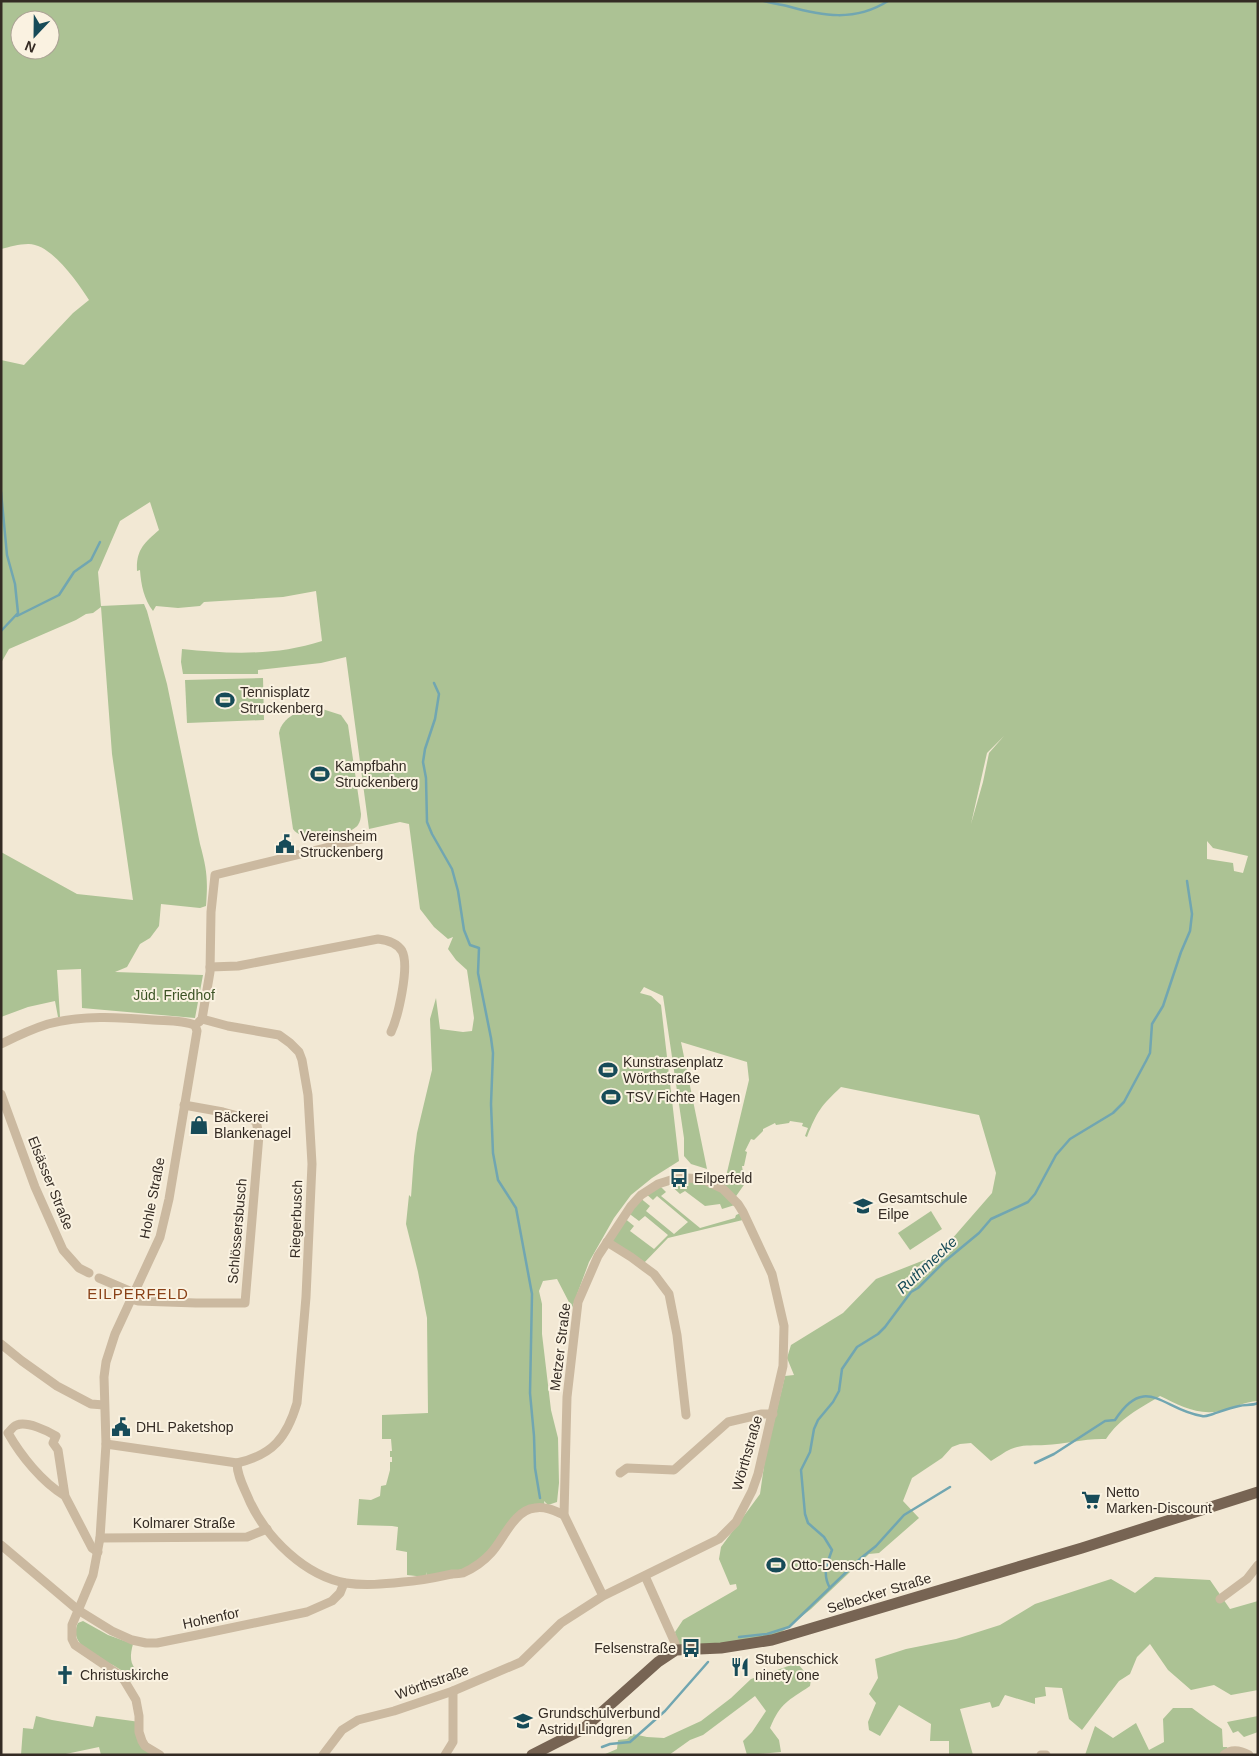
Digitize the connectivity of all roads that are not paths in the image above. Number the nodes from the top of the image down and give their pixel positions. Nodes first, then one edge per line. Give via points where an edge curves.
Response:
1 (362, 839) dead end
2 (210, 967) junction
3 (198, 1022) junction
4 (391, 1032) dead end
5 (1, 1044) edge
6 (1, 1094) edge
7 (184, 1105) junction
8 (607, 1242) junction
9 (89, 1274) dead end
10 (99, 1278) dead end
11 (133, 1296) junction
12 (1, 1344) edge
13 (104, 1405) junction
14 (686, 1414) dead end
15 (773, 1414) junction
16 (106, 1444) junction
17 (236, 1463) junction
18 (620, 1473) dead end
19 (1258, 1492) edge
20 (65, 1496) junction
21 (564, 1515) junction
22 (267, 1529) junction
23 (100, 1538) junction
24 (1, 1545) edge
25 (98, 1552) junction
26 (1, 1553) edge
27 (13, 1556) junction
28 (1258, 1565) edge
29 (645, 1576) junction
30 (344, 1583) junction
31 (604, 1596) junction
32 (1220, 1599) dead end
33 (78, 1610) junction
34 (676, 1650) junction
35 (453, 1691) junction
36 (160, 1755) edge
37 (323, 1755) edge
38 (445, 1755) edge
39 (532, 1755) edge
40 (1041, 1755) edge
41 (1046, 1755) edge
42 (1224, 1755) edge
43 (1249, 1755) edge

1 - 2 street, Hohle Straße via 215,875
2 - 3 street, Hohle Straße
2 - 4 street via 238,966 378,939 389,942 402,951 405,966
3 - 5 street, Riegerbusch via 124,1017 86,1019 49,1024
3 - 7 street, Hohle Straße
3 - 17 street, Riegerbusch via 279,1035 298,1052 305,1071 312,1164 297,1402 290,1425 271,1449
6 - 9 street, Elsässer Straße via 35,1187 63,1250
7 - 11 street, Hohle Straße via 160,1237
7 - 11 street, Schlössersbusch via 256,1121 259,1135 245,1302 138,1301
8 - 14 street via 654,1274 670,1294
8 - 15 street, Wörthstraße via 634,1202 662,1183 674,1179 702,1179 728,1194 743,1212 772,1274 784,1326 783,1366
8 - 21 street, Metzer Straße via 578,1302 567,1397
10 - 11 street
11 - 13 street, Hohle Straße via 106,1362
12 - 13 street via 57,1386 91,1404
13 - 16 street, Hohle Straße
15 - 18 street via 728,1422 674,1470 627,1468
15 - 29 street, Wörthstraße via 752,1492 736,1522 719,1539
16 - 17 street
16 - 23 street, Hohle Straße
17 - 22 street via 236,1472
19 - 34 main road, Selbecker Straße via 772,1640 721,1648
20 - 20 street via 16,1447 8,1433 15,1426 25,1424 46,1429 56,1436 53,1443 58,1450
20 - 25 street via 92,1548
21 - 30 street via 534,1508 522,1513 490,1554 460,1574 425,1581
21 - 31 street, Metzer Straße
22 - 23 street, Kolmarer Straße via 247,1537
22 - 30 street via 278,1543 307,1566
23 - 25 street, Hohle Straße
24 - 27 street, Hohenfor
25 - 33 street, Hohle Straße
26 - 27 street
27 - 33 street, Hohenfor
28 - 32 street via 1247,1579
29 - 31 street, Wörthstraße
29 - 34 street
30 - 33 street, Hohenfor via 332,1601 307,1612 157,1643 122,1636
31 - 35 street, Wörthstraße via 561,1623 521,1662
33 - 36 street, Hohle Straße via 72,1626 74,1643 124,1680 136,1700 142,1741
34 - 39 main road via 658,1662 583,1729
35 - 37 street, Wörthstraße via 349,1724
35 - 38 street via 452,1742
40 - 41 street
42 - 43 street via 1236,1750

